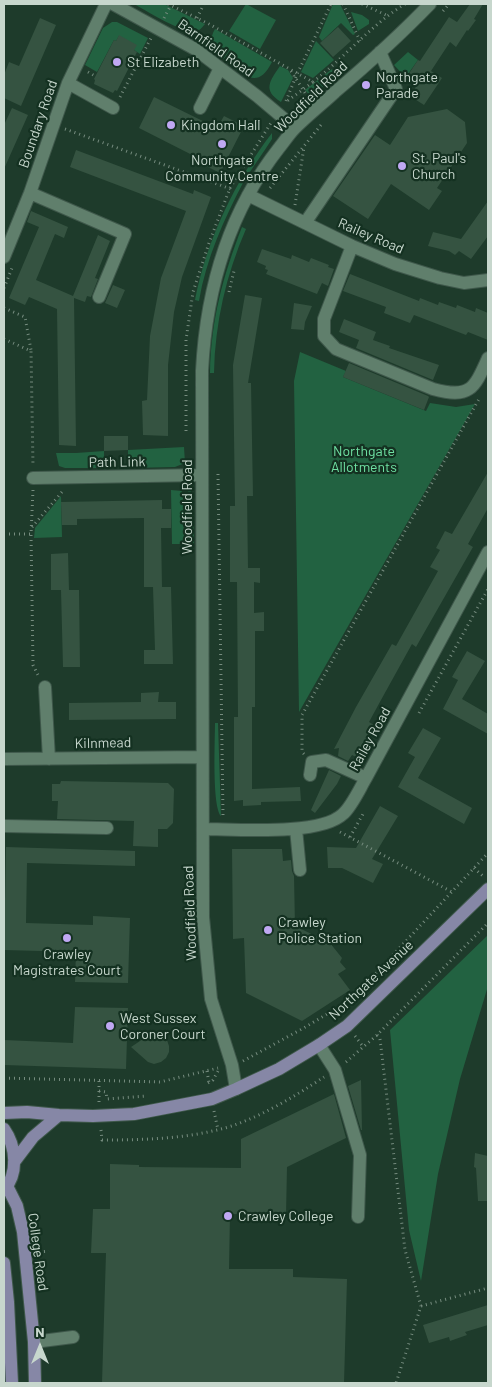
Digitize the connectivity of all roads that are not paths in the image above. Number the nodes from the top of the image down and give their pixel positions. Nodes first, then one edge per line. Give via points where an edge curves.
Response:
1 (106, 4) edge
2 (112, 4) edge
3 (430, 4) edge
4 (380, 52) junction
5 (220, 68) junction
6 (68, 83) junction
7 (113, 108) road end
8 (200, 108) dead end
9 (295, 128) junction
10 (30, 192) junction
11 (248, 195) junction
12 (299, 220) junction
13 (352, 246) junction
14 (4, 257) edge
15 (488, 280) edge
16 (99, 297) dead end
17 (488, 358) edge
18 (202, 475) junction
19 (33, 478) road end
20 (488, 552) edge
21 (45, 687) road end
22 (202, 757) junction
23 (4, 759) edge
24 (49, 759) junction
25 (310, 775) dead end
26 (366, 778) junction
27 (4, 826) edge
28 (107, 828) dead end
29 (203, 829) junction
30 (296, 829) junction
31 (300, 870) dead end
32 (488, 889) edge
33 (319, 1046) junction
34 (236, 1089) junction
35 (4, 1113) edge
36 (59, 1115) junction
37 (4, 1129) edge
38 (14, 1162) junction
39 (5, 1188) edge
40 (358, 1217) dead end
41 (4, 1263) edge
42 (73, 1337) dead end
43 (34, 1342) junction
44 (12, 1383) edge
45 (36, 1383) edge

1 - 6 street, Boundary Road
2 - 5 street, Barnfield Road via 158,27
3 - 4 street, Woodfield Road
4 - 9 street, Woodfield Road
4 - 12 street via 396,89
5 - 8 street
5 - 9 street, Barnfield Road
6 - 7 street
6 - 10 street, Boundary Road
9 - 11 street, Woodfield Road
10 - 14 street, Boundary Road
10 - 16 street via 125,234
11 - 12 street, Railey Road
11 - 18 street, Woodfield Road via 221,257 206,322 202,372
12 - 13 street, Railey Road
13 - 15 street, Railey Road via 440,278 464,283
13 - 17 street via 324,319 324,336 330,344 342,353 448,392 471,389
18 - 19 street, Path Link
18 - 22 street, Woodfield Road
20 - 26 street, Railey Road
21 - 24 street
22 - 24 street, Kilnmead
22 - 29 street, Woodfield Road
23 - 24 street, Kilnmead
25 - 26 street via 312,762 326,760
26 - 30 street, Railey Road via 344,814 326,824
27 - 28 street
29 - 30 street, Railey Road
29 - 34 street, Woodfield Road via 203,917 211,999 232,1065
30 - 31 street
32 - 33 main road, Northgate Avenue via 347,1026
33 - 34 main road, Northgate Avenue
33 - 40 street via 335,1070 360,1155
34 - 36 main road, Northgate Avenue via 212,1099 134,1114
35 - 36 main road, Northgate Avenue
36 - 38 main road via 33,1137
37 - 38 main road via 13,1149
38 - 39 main road
39 - 43 main road, College Road via 17,1206 23,1232
41 - 44 main road
42 - 43 street
43 - 45 main road, College Road

